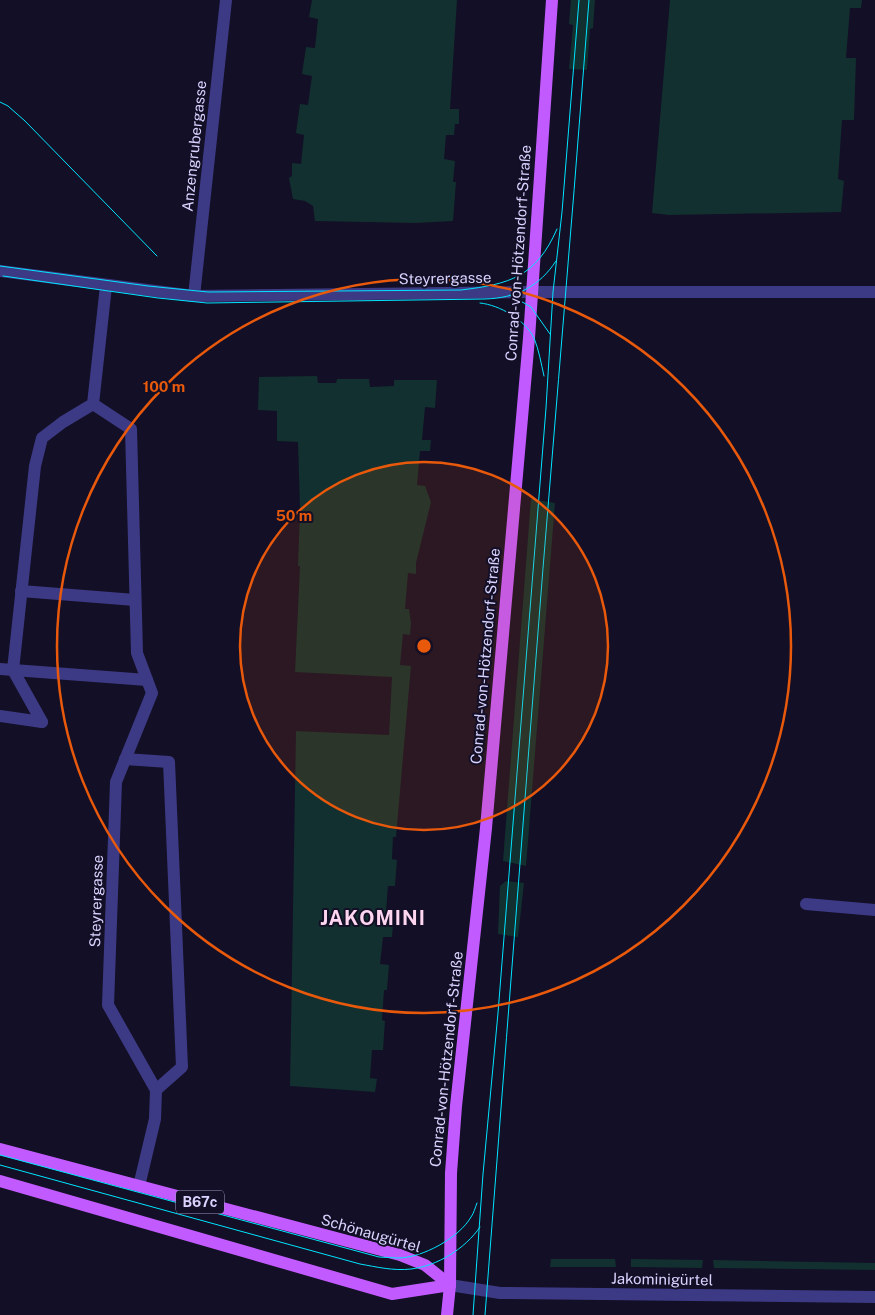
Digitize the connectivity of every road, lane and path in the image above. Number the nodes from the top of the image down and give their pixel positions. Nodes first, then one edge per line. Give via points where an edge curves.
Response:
1 (226, 0) edge
2 (552, 0) edge
3 (0, 271) edge
4 (106, 286) junction
5 (532, 292) junction
6 (875, 292) edge
7 (194, 296) junction
8 (93, 404) junction
9 (21, 590) junction
10 (135, 600) junction
11 (6, 669) edge
12 (147, 680) junction
13 (0, 716) edge
14 (125, 759) junction
15 (806, 904) dead end
16 (875, 910) edge
17 (156, 1090) junction
18 (0, 1149) edge
19 (0, 1181) edge
20 (139, 1186) junction
21 (450, 1285) junction
22 (875, 1297) edge
23 (447, 1315) edge

1 - 7 street, Anzengrubergasse
2 - 5 main road, Conrad-von-Hötzendorf-Straße
3 - 4 street, Steyrergasse
4 - 7 street, Steyrergasse
4 - 8 street
5 - 6 street, Steyrergasse
5 - 7 street, Steyrergasse
5 - 21 main road, Conrad-von-Hötzendorf-Straße via 483,864 456,1106 451,1173
8 - 9 street via 42,438 35,466
8 - 10 street, Steyrergasse via 131,429
9 - 10 street
9 - 11 street
10 - 12 street, Steyrergasse via 136,653
11 - 12 street
11 - 13 street via 42,722
12 - 14 street, Steyrergasse via 152,694
14 - 17 street, Steyrergasse via 116,782 108,1005
14 - 17 street via 169,762 182,1067
15 - 16 street
17 - 20 street via 155,1119
18 - 20 main road, Schönaugürtel / B67c
19 - 21 main road, B67c via 392,1294
20 - 21 main road, Schönaugürtel / B67c via 400,1256 425,1265
21 - 22 street, Jakominigürtel via 500,1293
21 - 23 main road, Conrad-von-Hötzendorf-Straße

